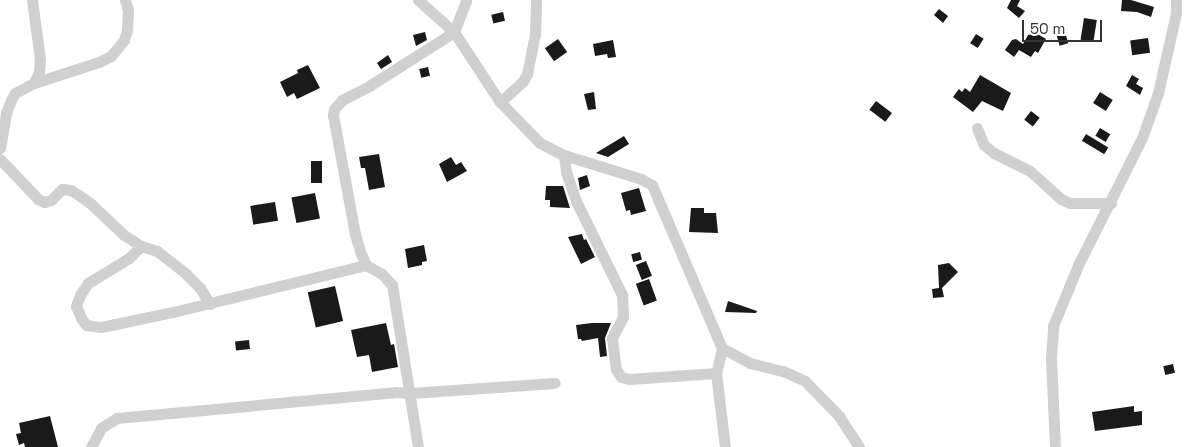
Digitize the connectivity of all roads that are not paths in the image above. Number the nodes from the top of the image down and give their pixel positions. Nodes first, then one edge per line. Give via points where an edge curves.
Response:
1 (32, 0) edge
2 (125, 0) edge
3 (418, 0) edge
4 (466, 0) edge
5 (536, 0) edge
6 (1176, 0) edge
7 (454, 32) junction
8 (34, 83) junction
9 (500, 102) junction
10 (977, 128) dead end
11 (0, 148) edge
12 (564, 155) junction
13 (0, 159) edge
14 (1111, 203) junction
15 (141, 246) junction
16 (366, 265) junction
17 (210, 304) junction
18 (722, 348) junction
19 (716, 372) junction
20 (555, 383) dead end
21 (411, 393) junction
22 (91, 447) edge
23 (418, 447) edge
24 (725, 447) edge
25 (859, 447) edge
26 (1055, 447) edge

1 - 8 street via 40,59
2 - 8 street via 127,30 122,44 111,56
3 - 7 street
4 - 7 street
5 - 9 street via 535,34 527,74
6 - 14 street via 1158,93 1142,138
7 - 9 street
7 - 16 street via 342,100 334,109 355,234
8 - 11 street via 15,93 11,100
9 - 12 street via 540,142
10 - 14 street via 984,144 994,153 1030,171 1061,199 1070,203
12 - 18 street via 652,185
12 - 19 street via 576,200 622,295 624,317 612,338 616,369 621,377
13 - 15 street via 38,199 44,202 62,190 71,190
14 - 26 street via 1079,263 1053,326 1051,358
15 - 17 street via 157,251 186,274
15 - 17 street via 129,258 88,283 80,294 76,306 86,325 101,327
16 - 17 street
16 - 21 street via 382,274 392,285
18 - 19 street
18 - 25 street via 750,362 804,380 839,416
19 - 24 street
20 - 21 street
21 - 22 street via 385,392 117,418 101,428
21 - 23 street

